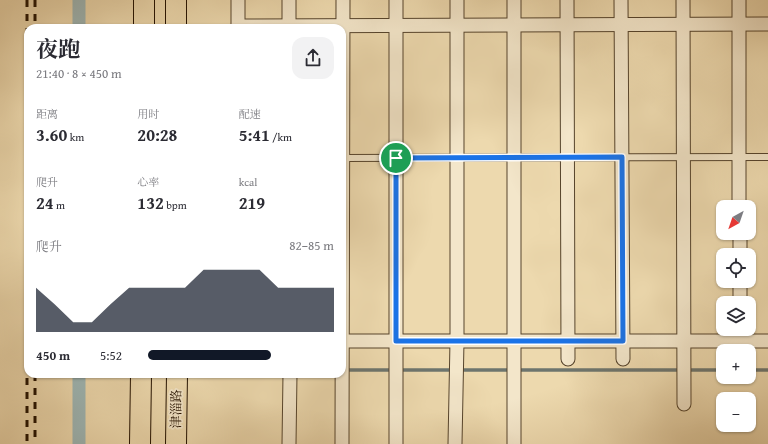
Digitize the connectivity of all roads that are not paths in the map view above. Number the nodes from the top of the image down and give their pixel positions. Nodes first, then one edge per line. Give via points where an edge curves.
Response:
1 (144, 0) edge
2 (176, 0) edge
3 (238, 0) edge
4 (289, 0) edge
5 (343, 0) edge
6 (396, 0) edge
7 (457, 0) edge
8 (514, 0) edge
9 (567, 0) edge
10 (621, 0) edge
11 (683, 0) edge
12 (739, 0) edge
13 (144, 24) edge
14 (176, 24) edge
15 (238, 24) edge
16 (289, 24) edge
17 (343, 24) edge
18 (621, 24) junction
19 (683, 24) junction
20 (739, 24) junction
21 (768, 24) edge
22 (346, 25) edge
23 (396, 25) junction
24 (457, 25) junction
25 (514, 25) junction
26 (567, 25) junction
27 (622, 157) junction
28 (683, 157) junction
29 (739, 157) junction
30 (768, 157) edge
31 (346, 158) edge
32 (396, 158) junction
33 (457, 158) junction
34 (514, 158) junction
35 (568, 158) junction
36 (740, 200) edge
37 (346, 340) edge
38 (740, 340) edge
39 (396, 341) junction
40 (457, 341) junction
41 (514, 341) junction
42 (568, 341) junction
43 (623, 341) junction
44 (683, 341) junction
45 (768, 341) edge
46 (623, 359) dead end
47 (568, 360) dead end
48 (141, 378) edge
49 (177, 378) edge
50 (290, 378) edge
51 (343, 378) edge
52 (684, 404) dead end
53 (140, 444) edge
54 (176, 444) edge
55 (289, 444) edge
56 (342, 444) edge
57 (396, 444) edge
58 (455, 444) edge
59 (514, 444) edge

1 - 13 main road
2 - 14 main road
3 - 15 street
4 - 16 street
5 - 17 street
6 - 23 street
7 - 24 street
8 - 25 street
9 - 26 street
10 - 18 street
11 - 19 street
12 - 20 street
18 - 19 street
18 - 26 street
18 - 27 street
19 - 20 street
19 - 28 street
20 - 21 street
20 - 29 street
22 - 23 street
23 - 24 street
23 - 32 street
24 - 25 street
24 - 33 street
25 - 26 street
25 - 34 street
26 - 35 street
27 - 28 lane
27 - 35 lane
27 - 43 street
28 - 29 lane
28 - 44 street
29 - 30 lane
29 - 36 street
31 - 32 lane
32 - 33 lane
32 - 39 street
33 - 34 lane
33 - 40 street
34 - 35 lane
34 - 41 street
35 - 42 street
37 - 39 street
38 - 44 street
38 - 45 street
39 - 40 street
39 - 57 street
40 - 41 street
40 - 58 street
41 - 42 street
41 - 59 street
42 - 43 street
42 - 47 street
43 - 44 street
43 - 46 street
44 - 52 street
48 - 53 main road
49 - 54 main road, 津淄路
50 - 55 street
51 - 56 street

